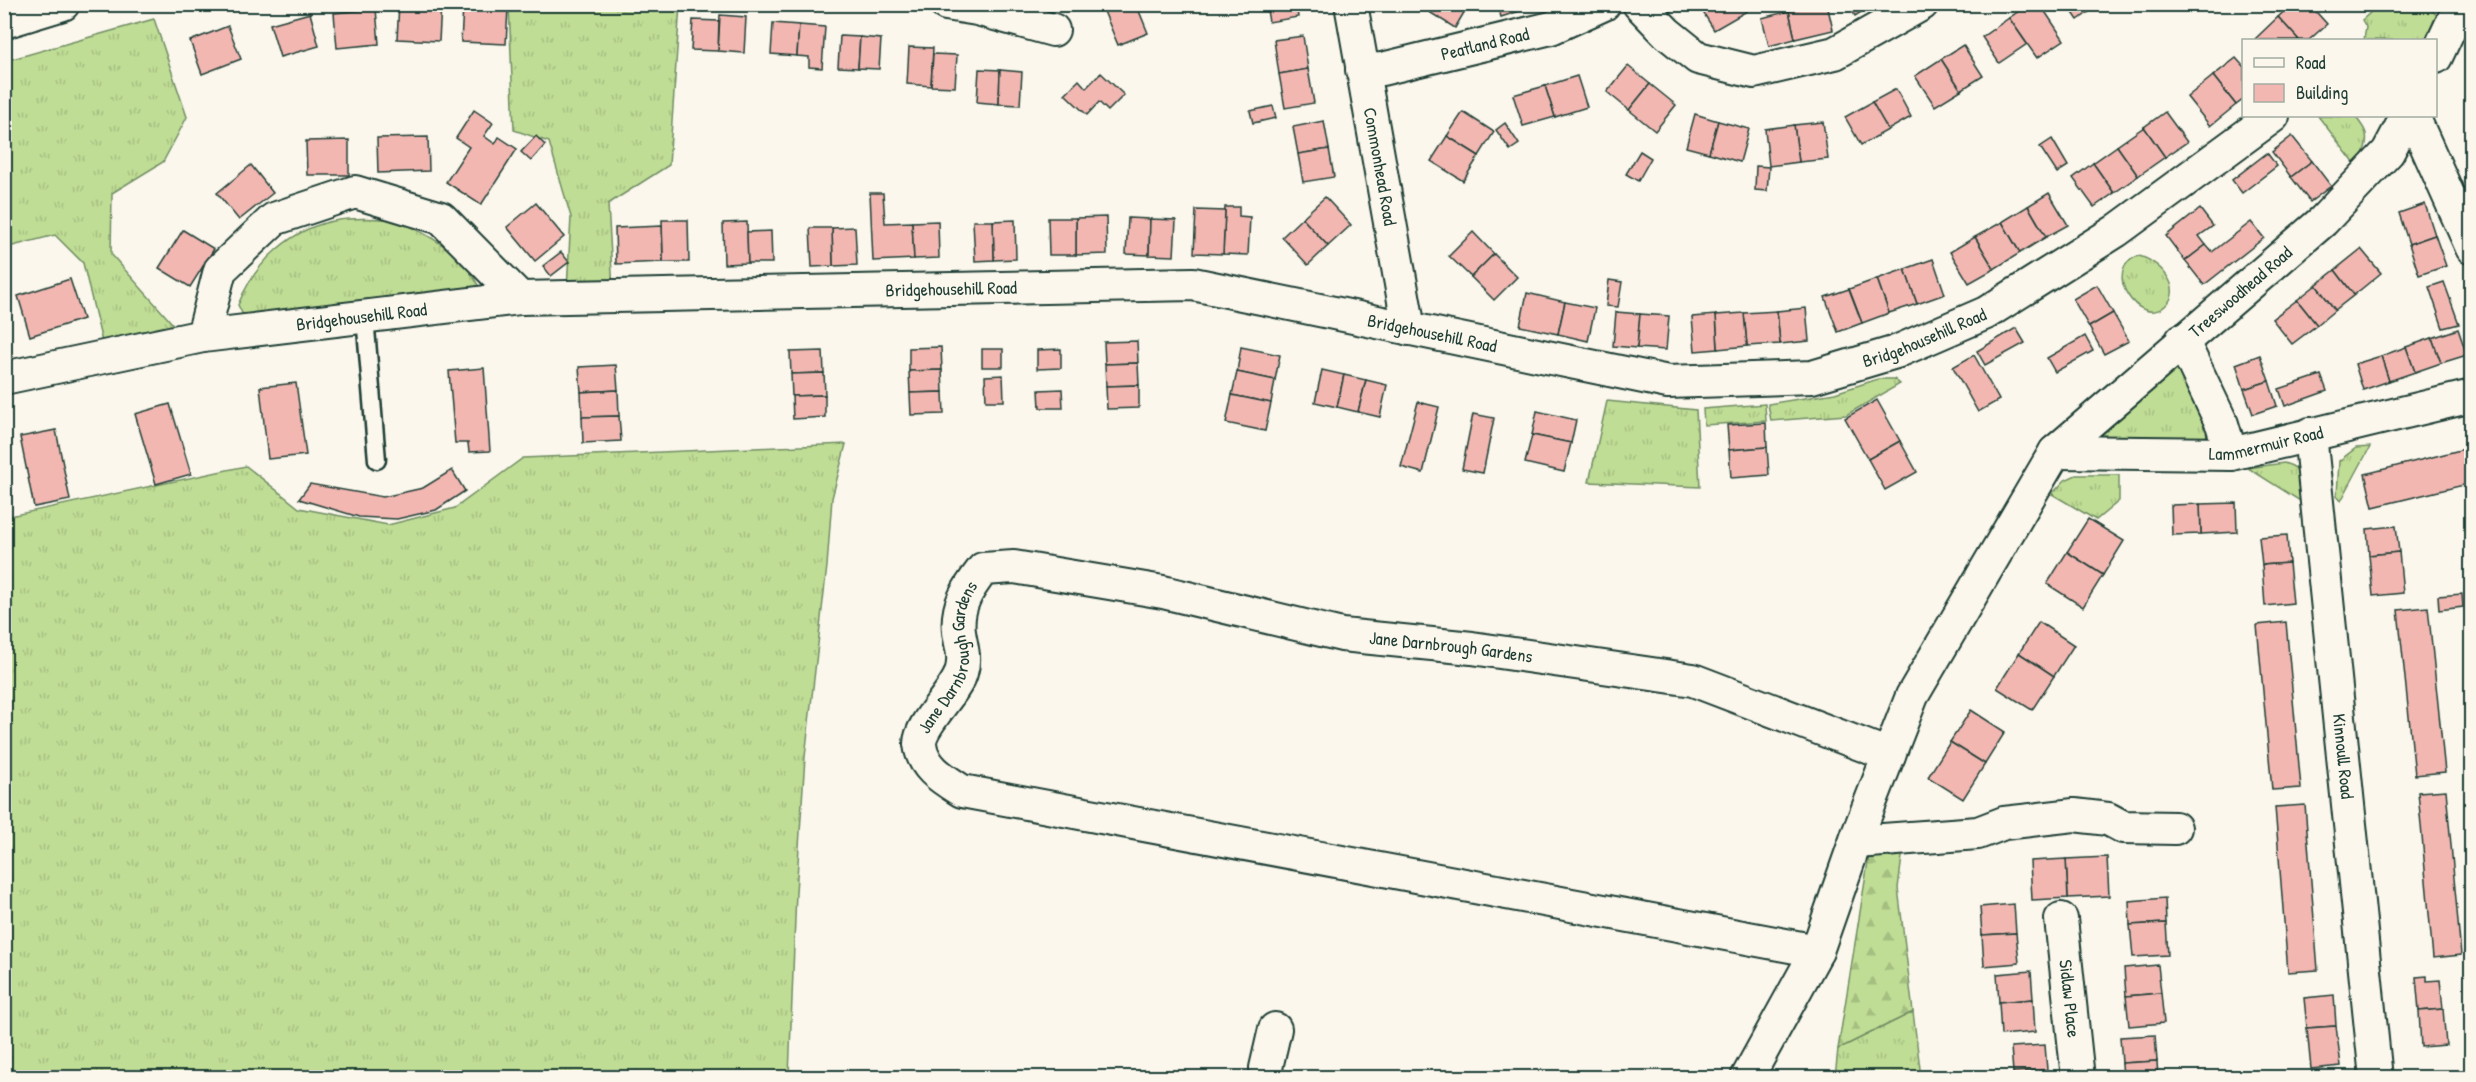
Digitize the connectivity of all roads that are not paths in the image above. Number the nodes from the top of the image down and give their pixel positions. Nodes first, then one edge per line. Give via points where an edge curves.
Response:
1 (946, 4) edge
2 (1351, 4) edge
3 (1604, 4) edge
4 (1639, 4) edge
5 (1922, 4) edge
6 (2461, 4) edge
7 (57, 6) edge
8 (4, 22) edge
9 (1053, 30) dead end
10 (2437, 55) edge
11 (1362, 70) junction
12 (2272, 117) edge
13 (2406, 117) edge
14 (2413, 117) edge
15 (2472, 248) edge
16 (520, 298) junction
17 (365, 317) junction
18 (1409, 329) junction
19 (203, 336) junction
20 (2182, 340) junction
21 (4, 378) edge
22 (2472, 396) edge
23 (2310, 434) junction
24 (2055, 452) junction
25 (2231, 454) junction
26 (377, 460) dead end
27 (1889, 755) junction
28 (2175, 828) dead end
29 (1856, 842) junction
30 (2061, 919) dead end
31 (1817, 951) junction
32 (1275, 1029) dead end
33 (1268, 1077) edge
34 (1747, 1077) edge
35 (2078, 1077) edge
36 (2376, 1077) edge

1 - 9 street
2 - 11 street, Commonhead Road
3 - 11 street, Peatland Road via 1551,28 1382,69
4 - 5 street via 1698,58 1754,72 1835,53
6 - 10 street
7 - 8 street
11 - 18 street, Commonhead Road
12 - 18 street, Bridgehousehill Road via 2116,231 1986,313 1896,352 1812,377 1668,381
13 - 20 street, Treeswoodhead Road via 2388,152 2323,221
14 - 15 street
16 - 17 street, Bridgehousehill Road
16 - 18 street, Bridgehousehill Road via 1193,284
16 - 19 street via 441,218 356,192 274,219 220,270
17 - 19 street, Bridgehousehill Road
17 - 26 lane
19 - 21 street, Bridgehousehill Road
20 - 24 street, Treeswoodhead Road
20 - 25 street via 2223,424
22 - 23 street, Lammermuir Road
23 - 25 street, Lammermuir Road
23 - 36 street, Kinnoull Road
24 - 25 street, Lammermuir Road
24 - 27 street, Treeswoodhead Road via 1912,696
27 - 29 street, Treeswoodhead Road
27 - 31 street, Jane Darnbrough Gardens via 1693,680 1472,648 1342,635 1163,592 1014,567 983,569 966,592 958,612 964,655 961,674 920,741 922,756 936,774 962,791
28 - 29 street via 2123,827 2108,819 2074,815 2004,823 1978,833
29 - 31 street, Treeswoodhead Road
30 - 35 street, Sidlaw Place
31 - 34 street, Treeswoodhead Road
32 - 33 street via 1266,1068

